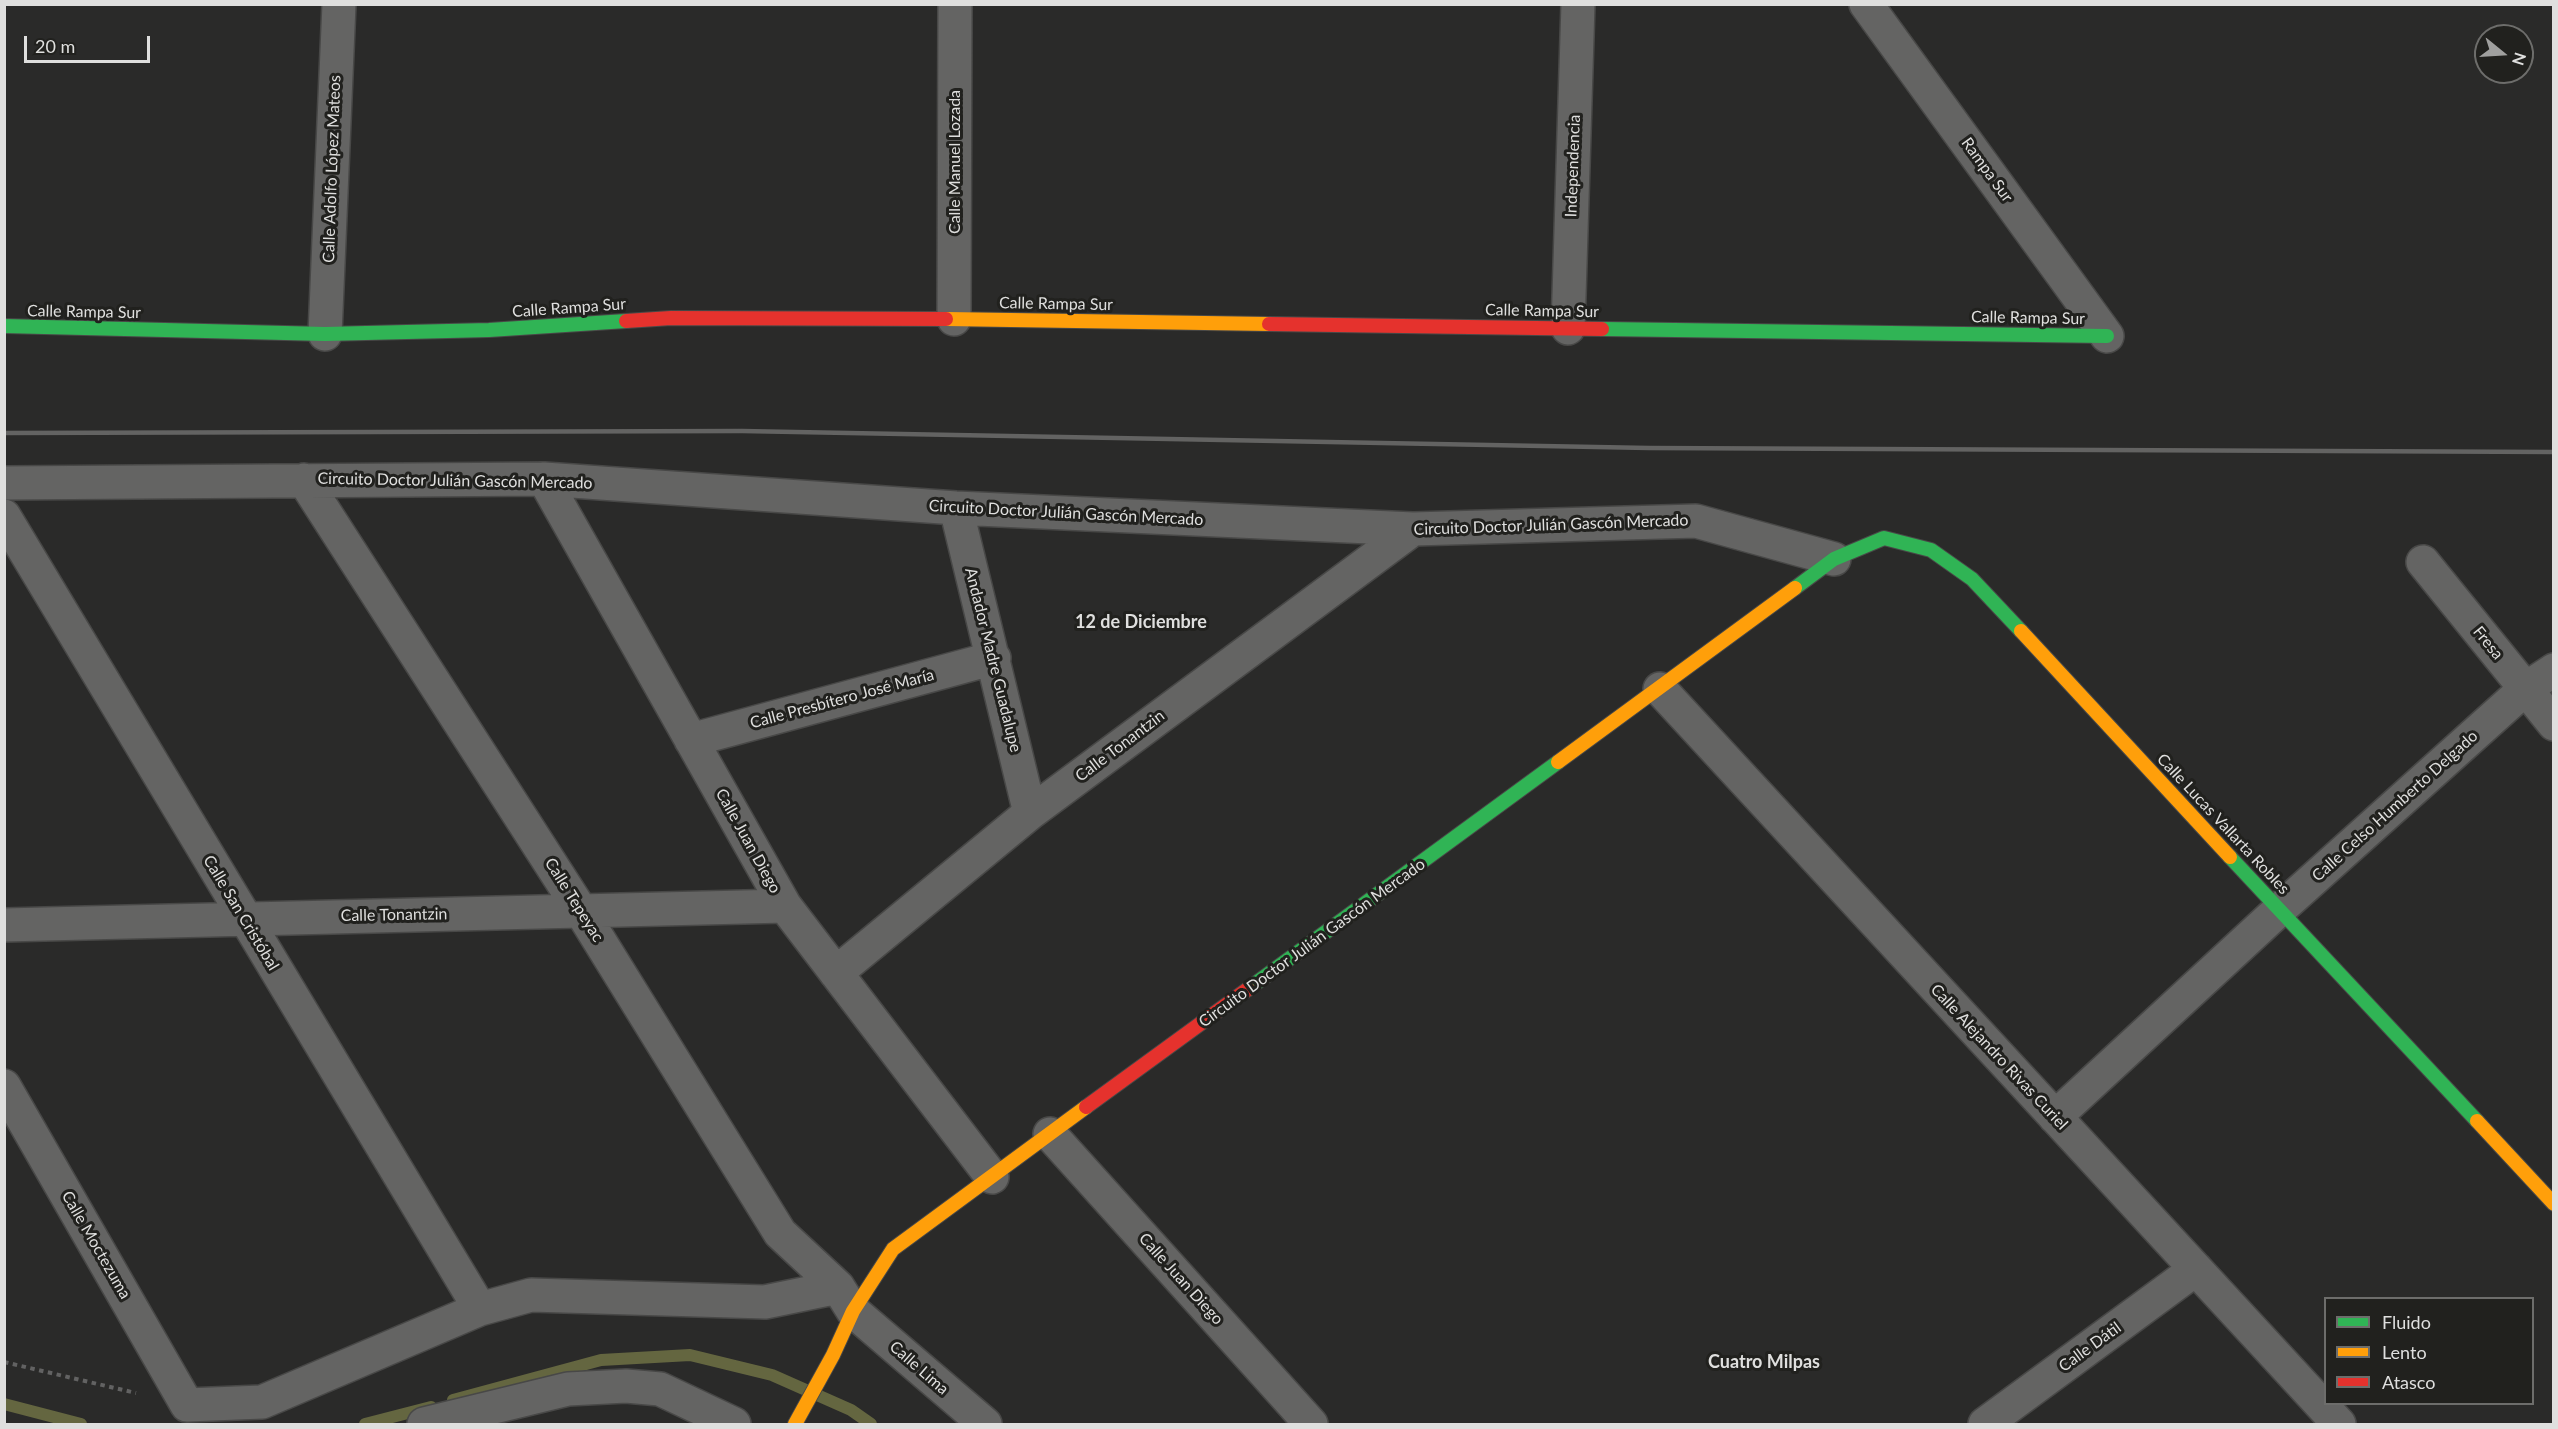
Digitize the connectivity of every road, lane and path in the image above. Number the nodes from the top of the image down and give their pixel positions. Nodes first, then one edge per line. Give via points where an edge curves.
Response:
1 (339, 4) edge
2 (955, 4) edge
3 (1578, 4) edge
4 (1866, 4) edge
5 (954, 319) junction
6 (4, 326) edge
7 (1568, 328) junction
8 (325, 334) junction
9 (2107, 336) joint
10 (544, 479) junction
11 (304, 480) junction
12 (4, 483) edge
13 (956, 508) junction
14 (4, 516) edge
15 (1413, 529) junction
16 (1834, 559) junction
17 (2423, 562) dead end
18 (994, 658) junction
19 (2553, 670) edge
20 (1660, 689) junction
21 (2525, 689) junction
22 (2553, 724) edge
23 (691, 740) junction
24 (1030, 813) junction
25 (784, 906) junction
26 (2279, 910) junction
27 (581, 911) junction
28 (244, 918) junction
29 (4, 925) edge
30 (836, 973) junction
31 (4, 1086) edge
32 (2055, 1117) junction
33 (1050, 1134) junction
34 (992, 1178) junction
35 (2553, 1204) edge
36 (2196, 1269) junction
37 (845, 1299) junction
38 (480, 1309) junction
39 (4, 1362) edge
40 (187, 1405) junction
41 (424, 1425) edge
42 (734, 1425) edge
43 (795, 1425) edge
44 (985, 1425) edge
45 (1311, 1425) edge
46 (1985, 1425) edge
47 (2339, 1425) edge

1 - 8 street, Calle Adolfo López Mateos
2 - 5 street, Calle Manuel Lozada
3 - 7 street, Independencia
4 - 9 street, Rampa Sur
5 - 7 street, Calle Rampa Sur
5 - 8 street, Calle Rampa Sur via 671,318 489,330
6 - 8 street, Calle Rampa Sur
7 - 9 street, Calle Rampa Sur
10 - 11 street, Circuito Doctor Julián Gascón Mercado
10 - 13 street, Circuito Doctor Julián Gascón Mercado
10 - 23 street, Calle Juan Diego
11 - 12 street, Circuito Doctor Julián Gascón Mercado
11 - 27 street, Calle Tepeyac
13 - 15 street, Circuito Doctor Julián Gascón Mercado
13 - 18 street, Andador Madre Guadalupe
14 - 28 street, Calle San Cristóbal
15 - 16 street, Circuito Doctor Julián Gascón Mercado via 1696,520
15 - 24 street, Calle Tonantzin
16 - 20 street, Circuito Doctor Julián Gascón Mercado
16 - 26 street, Calle Lucas Vallarta Robles via 1884,538 1931,550 1972,579
17 - 21 street, Fresa
18 - 23 street, Calle Presbítero José María
18 - 24 street, Andador Madre Guadalupe
19 - 21 street, Calle Celso Humberto Delgado
20 - 32 street, Calle Alejandro Rivas Curiel
20 - 33 street, Circuito Doctor Julián Gascón Mercado
21 - 22 street, Fresa
21 - 26 street, Calle Celso Humberto Delgado
23 - 25 street, Calle Juan Diego
24 - 30 street, Calle Tonantzin
25 - 27 street, Calle Tonantzin
25 - 30 street, Calle Juan Diego
26 - 32 street, Calle Celso Humberto Delgado
26 - 35 street, Calle Lucas Vallarta Robles
27 - 28 street, Calle Tonantzin
27 - 37 street, Calle Tepeyac via 780,1233
28 - 29 street, Calle Tonantzin
28 - 38 street, Calle San Cristóbal
30 - 34 street, Calle Juan Diego
31 - 40 street, Calle Moctezuma
32 - 36 street, Calle Alejandro Rivas Curiel
33 - 34 street, Circuito Doctor Julián Gascón Mercado
33 - 45 street, Calle Juan Diego
34 - 37 street, Circuito Doctor Julián Gascón Mercado via 893,1249
36 - 46 street, Calle Dátil
36 - 47 street, Calle Alejandro Rivas Curiel
37 - 38 street via 765,1302 531,1295
37 - 43 street, Circuito Doctor Julián Gascón Mercado via 833,1355
37 - 44 street, Calle Lima
38 - 40 street via 262,1402
39 - 40 path
41 - 42 street via 568,1389 626,1386 660,1389

